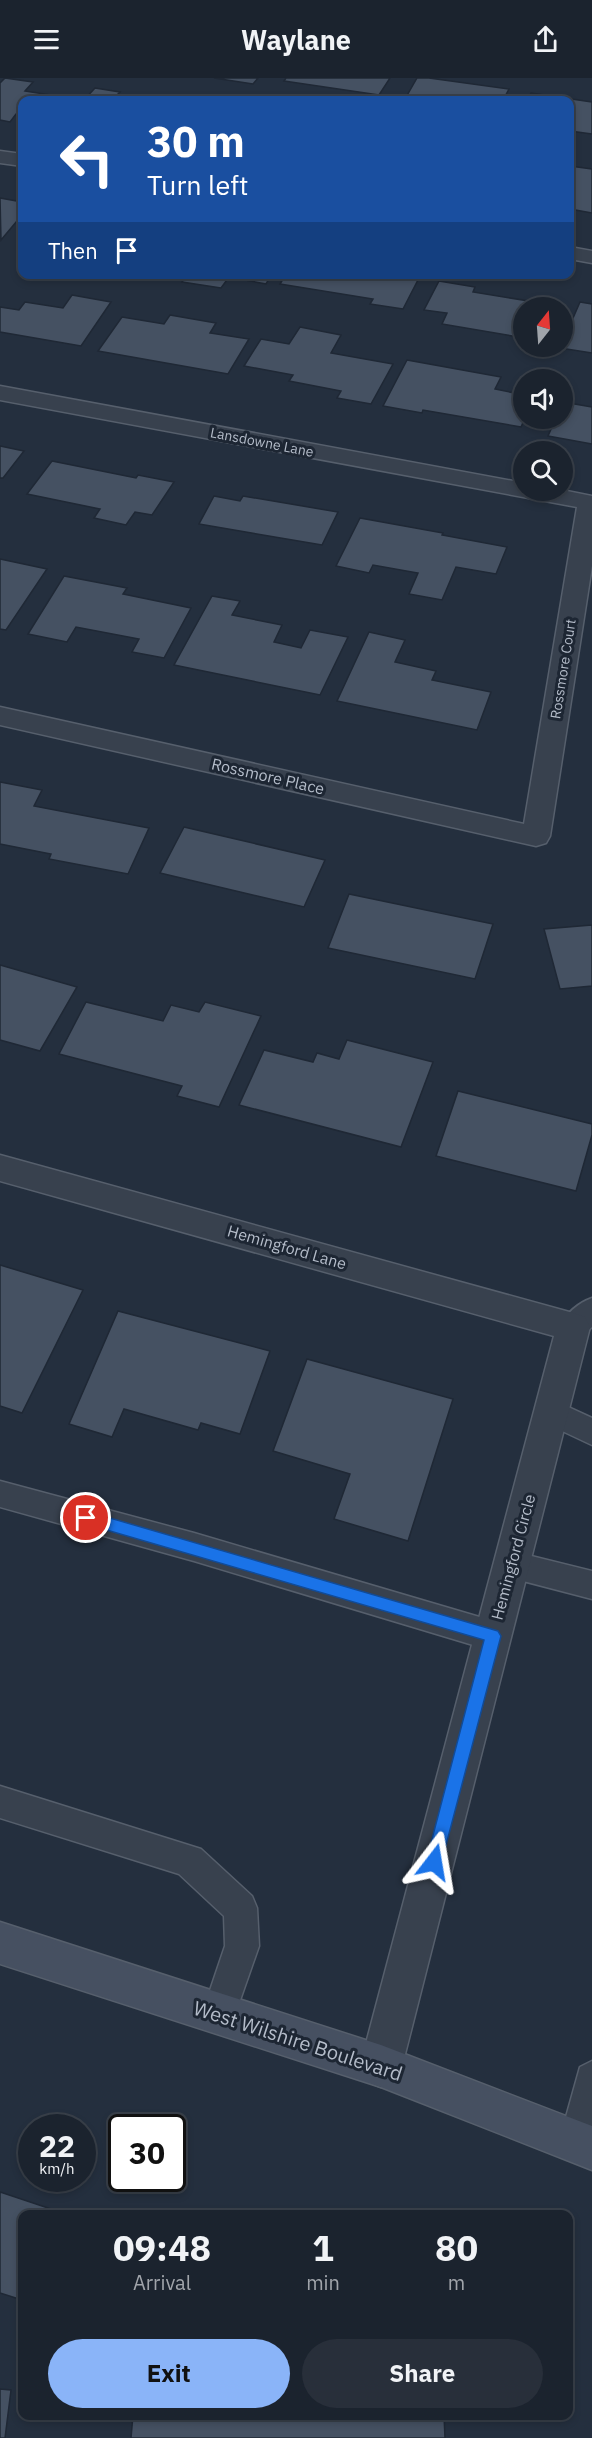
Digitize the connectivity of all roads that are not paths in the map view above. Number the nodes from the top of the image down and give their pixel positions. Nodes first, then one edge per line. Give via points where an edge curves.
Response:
1 (0, 157) edge
2 (18, 159) edge
3 (574, 255) edge
4 (592, 257) edge
5 (0, 393) edge
6 (513, 488) edge
7 (573, 500) edge
8 (591, 503) edge
9 (0, 716) edge
10 (536, 836) joint
11 (0, 1168) edge
12 (583, 1319) edge
13 (551, 1412) junction
14 (592, 1432) edge
15 (0, 1494) edge
16 (511, 1565) junction
17 (592, 1585) edge
18 (493, 1636) junction
19 (0, 1802) edge
20 (0, 1943) edge
21 (219, 2014) junction
22 (381, 2066) junction
23 (592, 2079) edge
24 (584, 2145) edge

1 - 2 street
3 - 4 street
5 - 6 street, Lansdowne Lane
7 - 8 street, Lansdowne Lane
8 - 10 street, Rossmore Court
9 - 10 street, Rossmore Place
11 - 12 street, Hemingford Lane
12 - 13 street, Hemingford Circle
13 - 14 lane
13 - 16 street, Hemingford Circle
15 - 18 lane
16 - 17 lane
16 - 18 street, Hemingford Circle
18 - 22 street, Hemingford Circle
19 - 21 lane via 189,1861 240,1908 242,1946
20 - 21 street, West Wilshire Boulevard
21 - 22 street, West Wilshire Boulevard
22 - 24 street, West Wilshire Boulevard
23 - 24 lane

